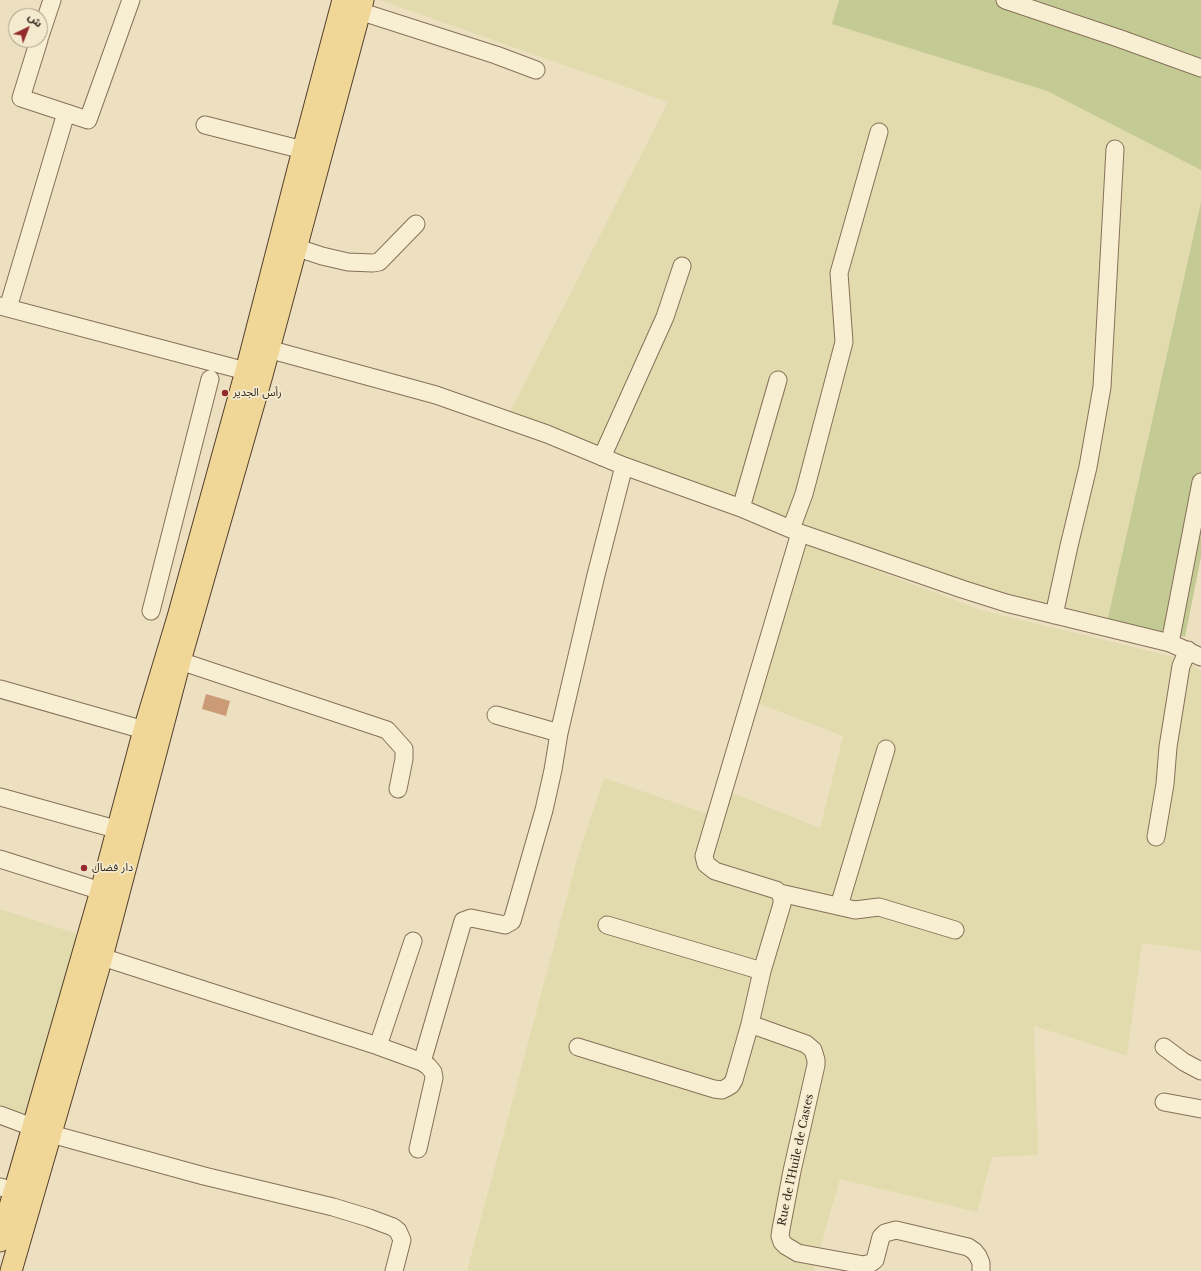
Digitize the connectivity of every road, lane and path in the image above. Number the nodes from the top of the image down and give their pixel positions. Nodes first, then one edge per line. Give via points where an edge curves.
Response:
1 (52, 0) edge
2 (131, 0) edge
3 (1005, 0) edge
4 (355, 4) edge
5 (48, 12) edge
6 (37, 48) edge
7 (1201, 68) edge
8 (536, 70) dead end
9 (66, 113) junction
10 (205, 125) dead end
11 (879, 132) dead end
12 (1115, 149) dead end
13 (303, 150) junction
14 (416, 224) dead end
15 (295, 247) junction
16 (682, 266) dead end
17 (4, 307) edge
18 (260, 347) junction
19 (254, 373) junction
20 (210, 379) dead end
21 (778, 380) dead end
22 (602, 457) junction
23 (624, 466) junction
24 (1201, 482) edge
25 (741, 508) junction
26 (796, 531) junction
27 (151, 611) dead end
28 (1054, 615) junction
29 (1170, 643) junction
30 (1194, 654) edge
31 (180, 661) junction
32 (0, 689) edge
33 (496, 716) dead end
34 (144, 730) junction
35 (559, 734) junction
36 (886, 749) dead end
37 (398, 789) dead end
38 (0, 797) edge
39 (118, 830) junction
40 (1156, 837) dead end
41 (0, 859) edge
42 (102, 891) junction
43 (780, 894) junction
44 (839, 906) junction
45 (607, 925) dead end
46 (955, 930) dead end
47 (413, 941) dead end
48 (102, 957) junction
49 (762, 971) junction
50 (750, 1024) junction
51 (378, 1046) junction
52 (578, 1047) dead end
53 (1164, 1048) dead end
54 (422, 1062) junction
55 (1201, 1071) edge
56 (1164, 1102) dead end
57 (1201, 1109) edge
58 (0, 1115) edge
59 (42, 1130) junction
60 (418, 1149) dead end
61 (15, 1191) edge
62 (0, 1241) edge
63 (11, 1271) edge
64 (394, 1271) edge
65 (982, 1271) edge

1 - 5 street
2 - 9 street via 88,120
3 - 7 street
4 - 8 street
4 - 13 main road
4 - 15 main road
6 - 9 street via 21,98
9 - 17 street
10 - 13 street
11 - 26 street via 839,273 844,342
12 - 28 street via 1102,387 1088,466
13 - 18 main road
14 - 15 street via 379,262 348,262
15 - 18 main road
16 - 22 street via 665,317
17 - 19 street
18 - 19 main road
18 - 22 street via 436,395 547,434
19 - 31 main road via 204,582
19 - 34 main road
20 - 27 street
21 - 25 street
22 - 23 street
23 - 25 street
23 - 35 street
24 - 29 street
25 - 26 street
26 - 28 street via 962,589
26 - 43 street via 704,856 706,864 715,871 776,890
28 - 29 street
29 - 30 street
30 - 40 street via 1180,666
31 - 37 street via 387,730 404,749
31 - 48 main road
32 - 34 street
33 - 35 street
34 - 39 main road
35 - 54 street via 544,810 512,921 505,925 471,918 463,921
36 - 44 street
38 - 39 street
39 - 42 main road
41 - 42 street
42 - 59 main road
43 - 44 street
43 - 49 street via 782,904
44 - 46 street via 856,910 880,907
45 - 49 street
47 - 51 street
48 - 51 street
48 - 59 main road
49 - 50 street
50 - 52 street via 732,1085 722,1090
50 - 65 street, Rue de l'Huile de Castes via 806,1044 813,1050 816,1060 781,1230 782,1242 798,1253 864,1265 875,1260 881,1237 896,1230 968,1247 978,1256
51 - 54 street
53 - 55 street
54 - 60 street via 433,1072 434,1078
56 - 57 street
58 - 59 street
59 - 61 main road
59 - 64 street via 204,1176 333,1207 393,1227 402,1240
61 - 62 main road
61 - 63 main road

